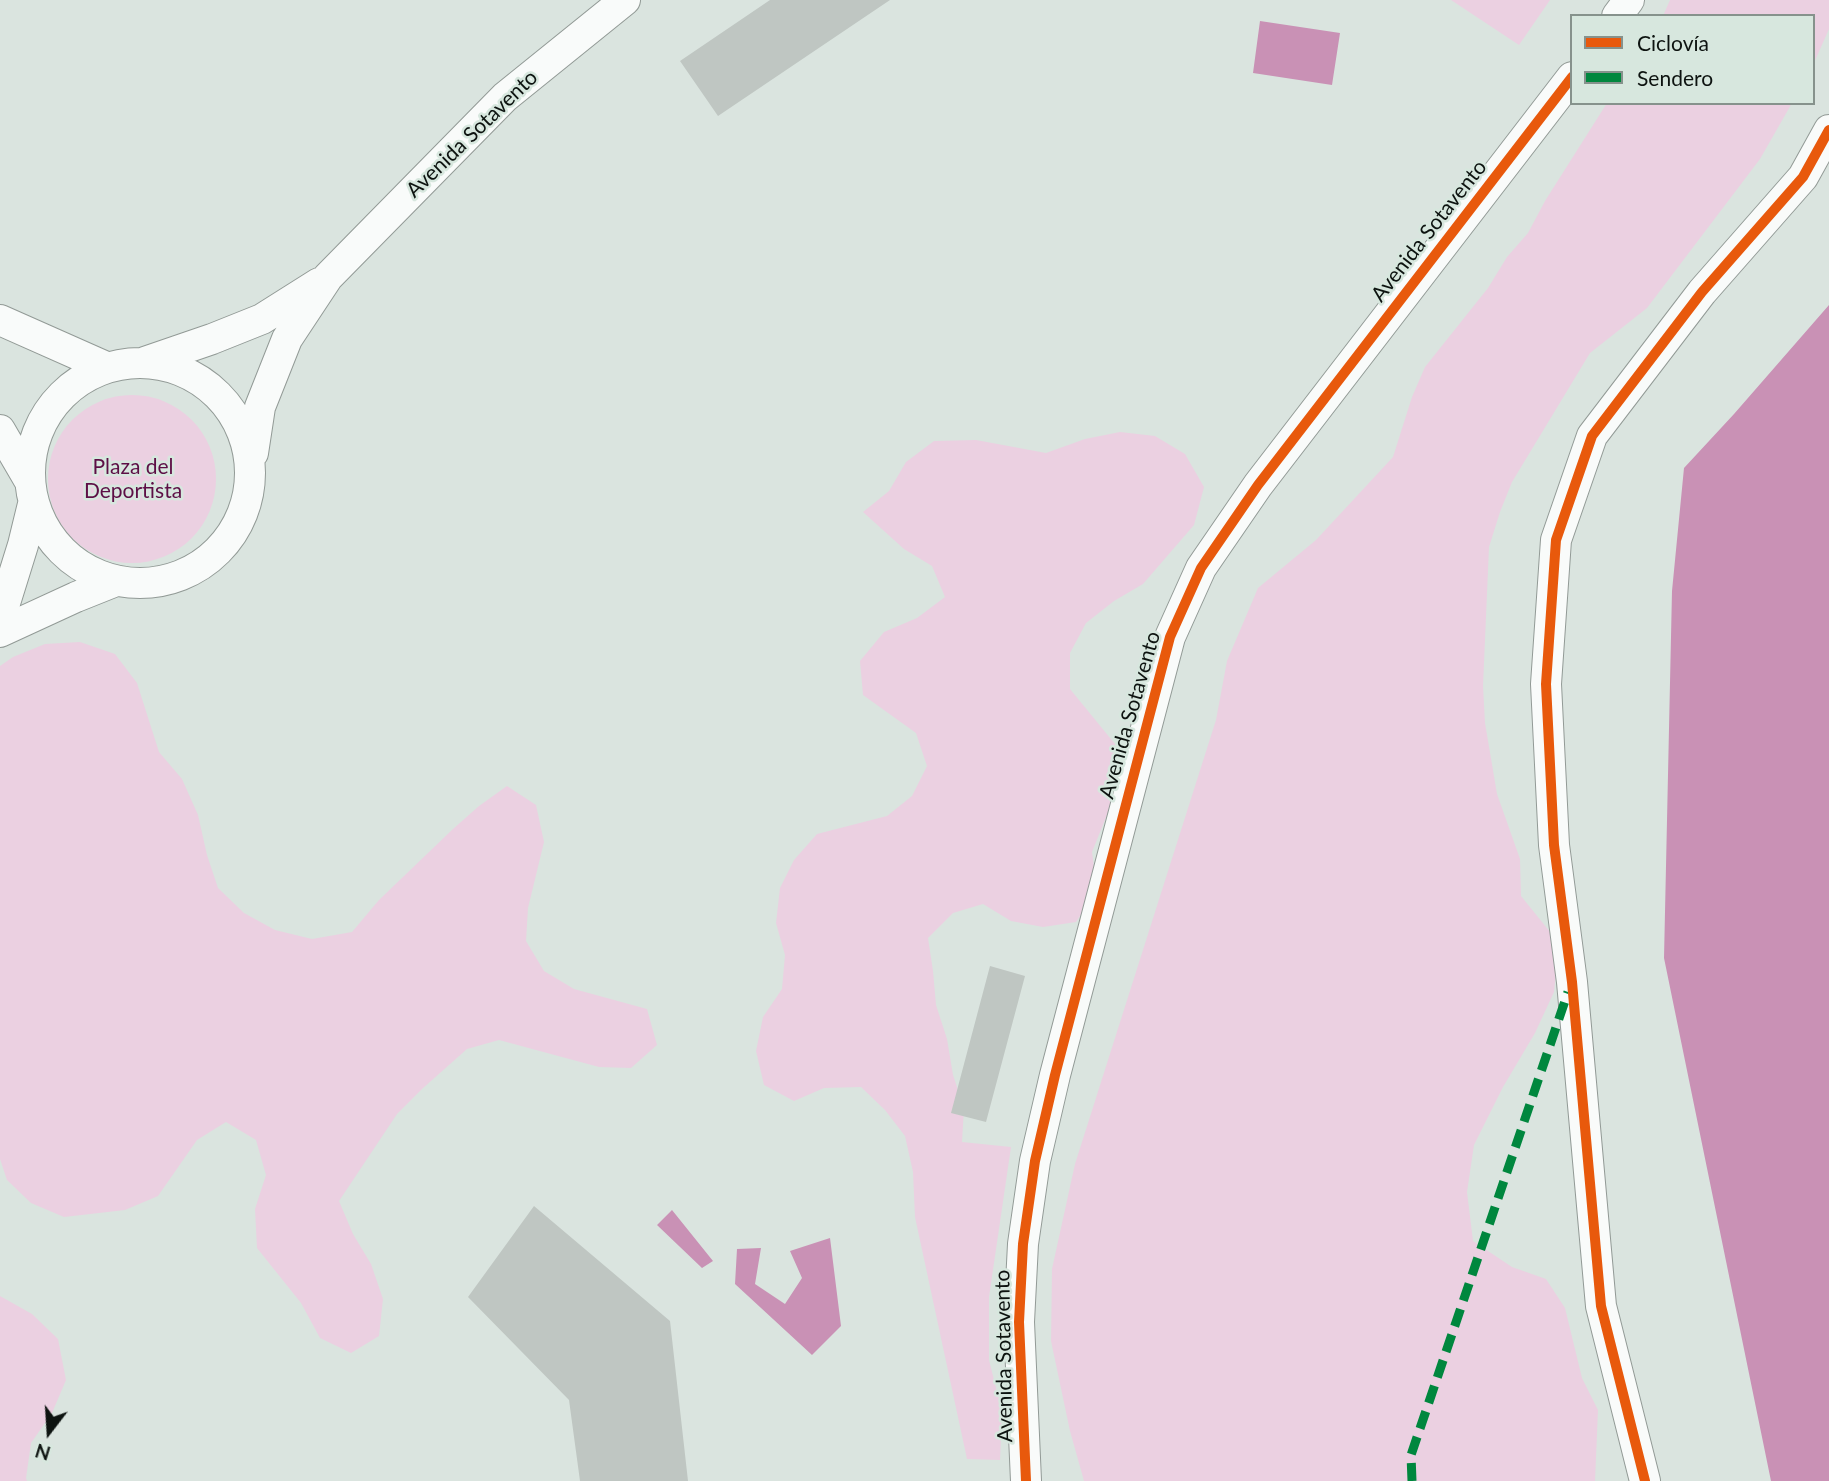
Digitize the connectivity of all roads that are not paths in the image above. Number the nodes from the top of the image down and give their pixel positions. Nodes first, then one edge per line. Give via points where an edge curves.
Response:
1 (625, 0) edge
2 (1570, 80) edge
3 (1829, 130) edge
4 (328, 277) junction
5 (0, 320) edge
6 (144, 362) junction
7 (106, 367) junction
8 (0, 430) edge
9 (251, 463) junction
10 (31, 492) junction
11 (116, 581) junction
12 (0, 619) edge
13 (0, 632) edge
14 (1026, 1481) edge
15 (1646, 1481) edge

1 - 4 street, Avenida Sotavento via 505,97
2 - 14 street, Avenida Sotavento via 1258,485 1201,568 1170,637 1035,1161 1023,1244 1019,1322
3 - 15 street via 1803,177 1702,292 1592,436 1556,540 1546,684 1554,845 1572,982 1601,1306
4 - 6 street, Avenida Sotavento via 262,319
4 - 9 street, Avenida Sotavento via 287,339 260,407
5 - 7 street
6 - 7 street
6 - 9 street via 183,371 217,392 241,425
7 - 10 street via 73,384 48,410 32,443
8 - 10 street
9 - 11 street via 247,505 229,541 197,569 158,582
10 - 11 street via 51,539 80,566
10 - 12 street via 23,545
11 - 13 street

